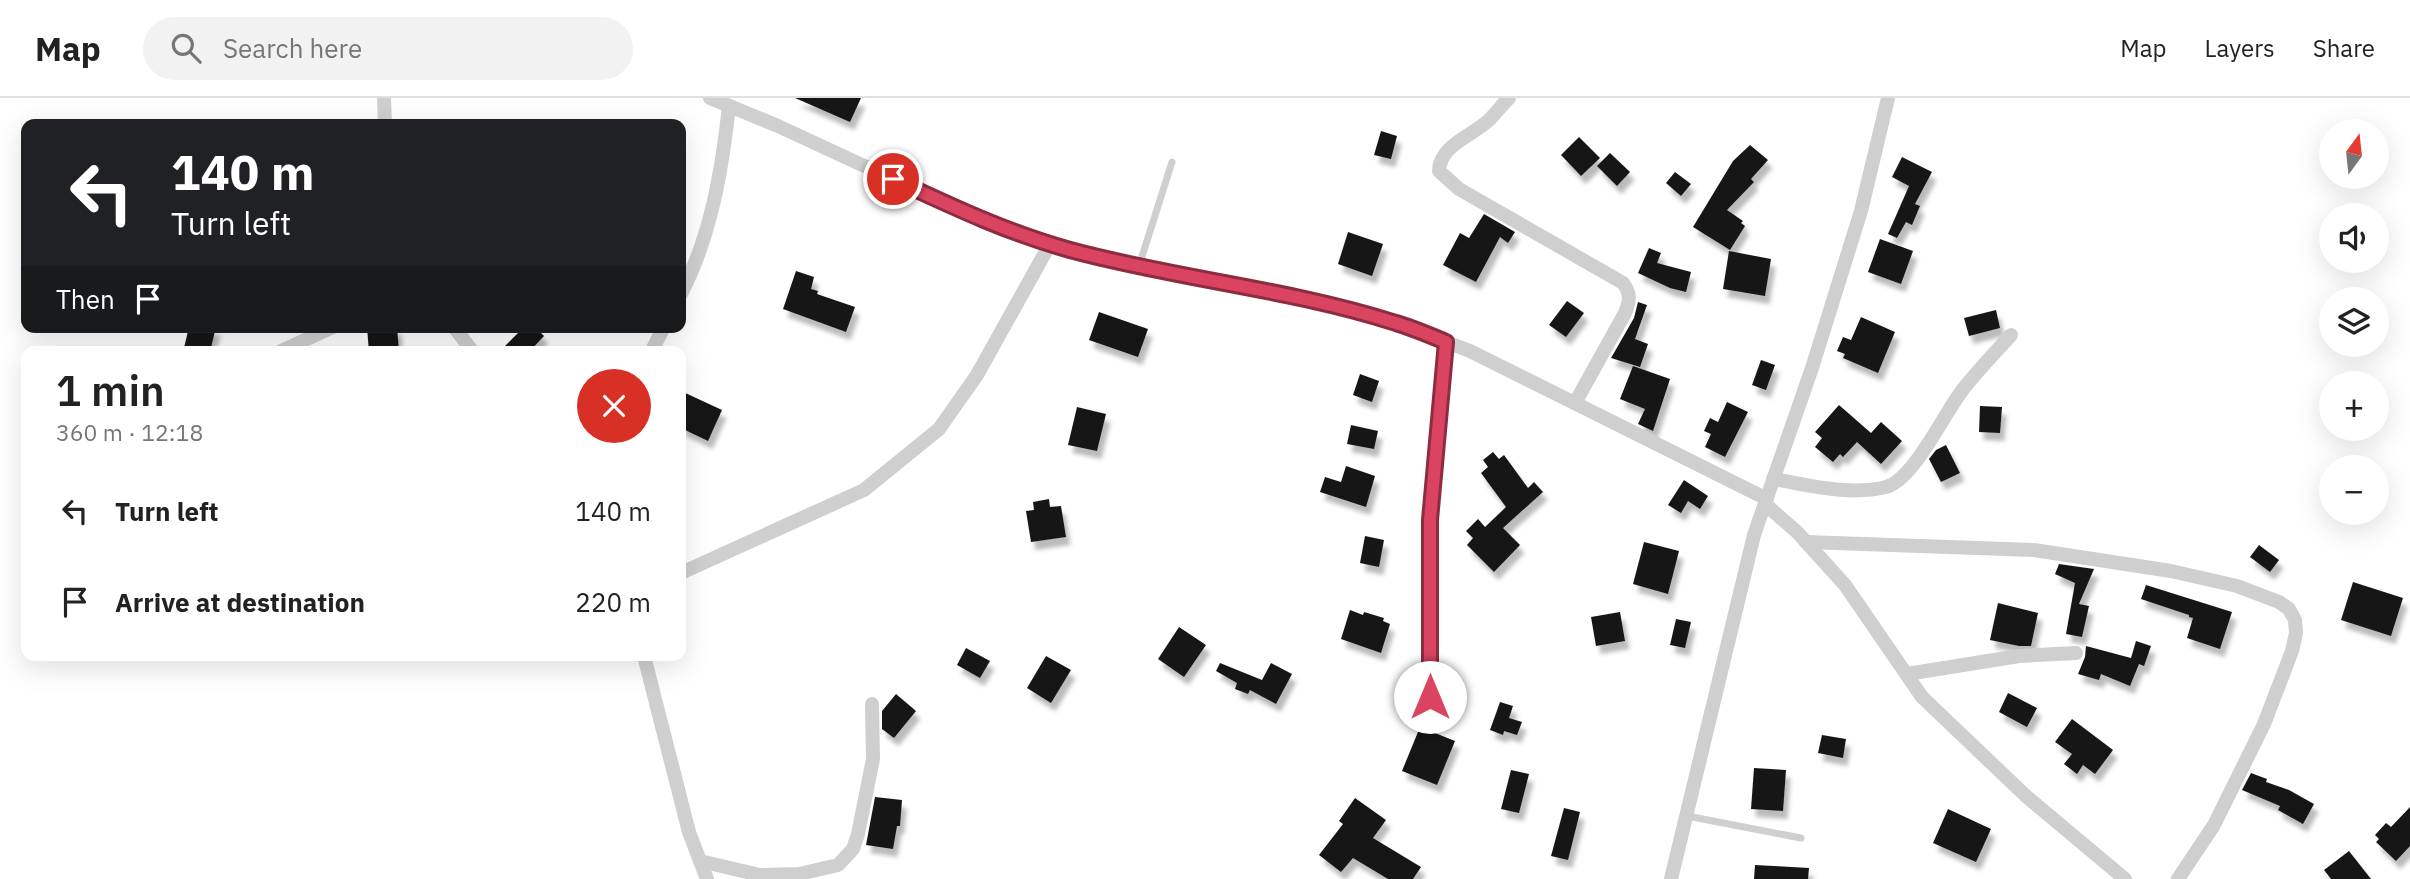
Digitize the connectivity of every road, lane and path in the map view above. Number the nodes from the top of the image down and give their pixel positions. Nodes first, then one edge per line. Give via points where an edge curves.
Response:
1 (384, 98) edge
2 (710, 98) edge
3 (1508, 98) edge
4 (1888, 98) edge
5 (729, 106) junction
6 (385, 119) edge
7 (1172, 162) dead end
8 (1050, 244) junction
9 (1139, 267) junction
10 (686, 285) edge
11 (321, 333) edge
12 (2011, 335) dead end
13 (1446, 342) junction
14 (292, 346) edge
15 (1575, 403) junction
16 (1773, 479) junction
17 (1766, 501) junction
18 (1806, 542) junction
19 (686, 571) edge
20 (2076, 653) dead end
21 (645, 661) edge
22 (1907, 674) junction
23 (1430, 697) dead end
24 (872, 705) dead end
25 (1687, 816) junction
26 (1801, 838) dead end
27 (700, 861) junction
28 (708, 879) edge
29 (1671, 879) edge
30 (2125, 879) edge
31 (2178, 879) edge

1 - 6 street
2 - 5 street
3 - 15 street via 1489,120 1446,151 1439,171 1459,189 1630,291 1625,313
4 - 16 street via 1861,211
5 - 8 street via 985,222
5 - 10 street via 711,211
7 - 9 lane
8 - 9 street
8 - 19 street via 976,375 939,429 864,491
9 - 13 street via 1304,299 1396,323
11 - 14 street
12 - 16 street via 1961,392 1907,475 1889,487 1866,491
13 - 15 street
13 - 23 street via 1430,520
15 - 17 street
16 - 17 street
17 - 18 street
17 - 25 street
18 - 22 street via 1845,585
18 - 31 street via 2034,550 2237,586 2289,609 2296,633 2292,651 2263,724 2214,825
20 - 22 street via 2019,656
21 - 27 street
22 - 30 street via 1923,697 2027,797
24 - 27 street via 873,759 858,834 853,849 838,865 799,874 760,875
25 - 26 lane
25 - 29 street
27 - 28 street

